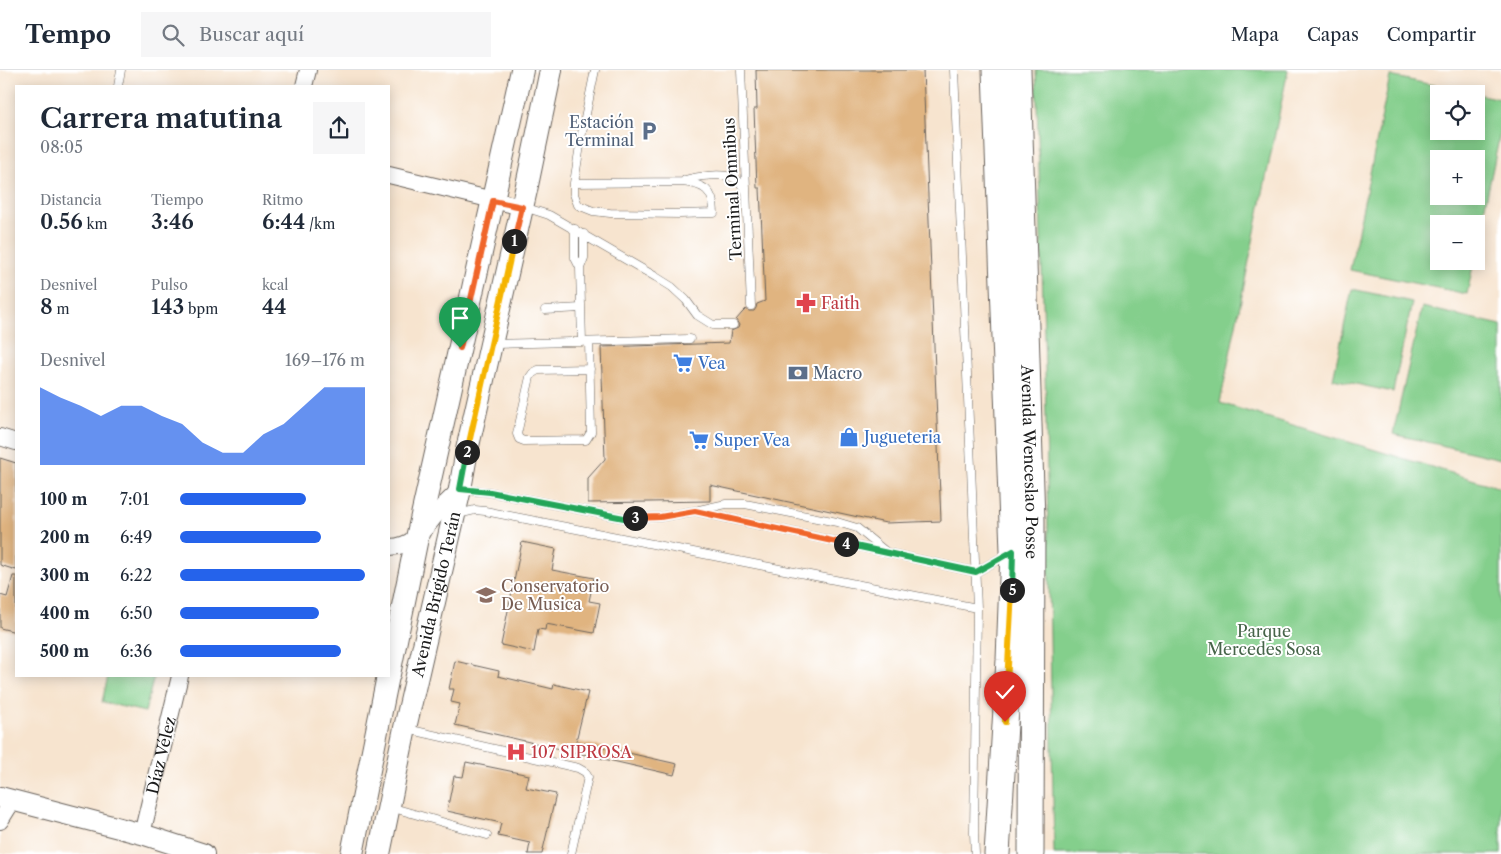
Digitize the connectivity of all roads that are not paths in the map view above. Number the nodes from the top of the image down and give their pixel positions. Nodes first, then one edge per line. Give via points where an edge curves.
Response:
1 (121, 70) edge
2 (308, 70) edge
3 (522, 70) edge
4 (552, 70) edge
5 (595, 70) edge
6 (741, 70) edge
7 (954, 70) edge
8 (995, 70) edge
9 (1018, 70) edge
10 (118, 85) edge
11 (304, 85) edge
12 (390, 175) edge
13 (682, 182) junction
14 (574, 183) junction
15 (747, 192) junction
16 (493, 201) junction
17 (522, 207) junction
18 (575, 229) junction
19 (584, 234) junction
20 (580, 268) junction
21 (751, 306) dead end
22 (581, 308) junction
23 (544, 310) dead end
24 (733, 325) dead end
25 (690, 339) dead end
26 (585, 342) junction
27 (491, 344) junction
28 (590, 369) junction
29 (0, 437) edge
30 (15, 442) edge
31 (460, 489) junction
32 (695, 511) junction
33 (454, 515) junction
34 (417, 538) junction
35 (390, 547) edge
36 (1013, 551) junction
37 (887, 553) junction
38 (976, 572) junction
39 (977, 608) junction
40 (390, 670) edge
41 (180, 677) edge
42 (389, 677) edge
43 (405, 728) junction
44 (7, 798) edge
45 (388, 807) junction
46 (0, 821) edge
47 (142, 834) junction
48 (487, 834) dead end
49 (381, 848) edge
50 (169, 849) edge
51 (204, 854) edge
52 (352, 854) edge
53 (571, 854) edge
54 (975, 854) edge
55 (997, 854) edge
56 (1031, 854) edge

1 - 10 lane
2 - 11 street
3 - 16 main road, Avenida Brígido Terán
4 - 17 main road, Avenida Brígido Terán
5 - 14 lane
6 - 15 lane, Terminal Omnibus
7 - 38 lane
8 - 36 main road
9 - 56 main road, Avenida Wenceslao Posse via 1032,521
12 - 16 street
13 - 14 lane
13 - 14 lane via 696,183 710,192 714,213 592,211 578,205
13 - 15 lane via 699,177 734,178
15 - 21 lane, Terminal Omnibus
16 - 17 street
16 - 34 main road, Avenida Brígido Terán
17 - 18 lane via 549,214
17 - 27 main road, Avenida Brígido Terán
18 - 19 lane
18 - 20 lane via 575,258
19 - 20 lane via 584,258
19 - 24 lane via 672,287 697,315 713,325
20 - 22 lane
22 - 23 lane
22 - 26 lane
25 - 26 lane
26 - 27 lane
26 - 28 lane
27 - 31 main road, Avenida Brígido Terán
28 - 28 lane via 591,432 586,440 524,441 520,438 517,434 533,373 538,370
29 - 30 street
31 - 32 lane via 624,518 660,517
31 - 33 main road, Avenida Brígido Terán
31 - 34 street
32 - 37 lane
32 - 37 lane via 726,504 745,504 837,522 857,528
33 - 39 lane via 485,511
33 - 43 main road, Avenida Brígido Terán
34 - 35 street via 402,546
34 - 40 main road, Avenida Brígido Terán
36 - 38 lane
36 - 55 main road via 1010,660
37 - 38 lane
38 - 39 lane
39 - 54 lane
41 - 47 street, Díaz Vélez
42 - 52 main road, Avenida Brígido Terán
43 - 45 main road, Avenida Brígido Terán
43 - 53 lane via 585,772 588,777
44 - 46 street
44 - 47 street
45 - 48 lane
45 - 49 main road, Avenida Brígido Terán
47 - 50 street
50 - 51 street

